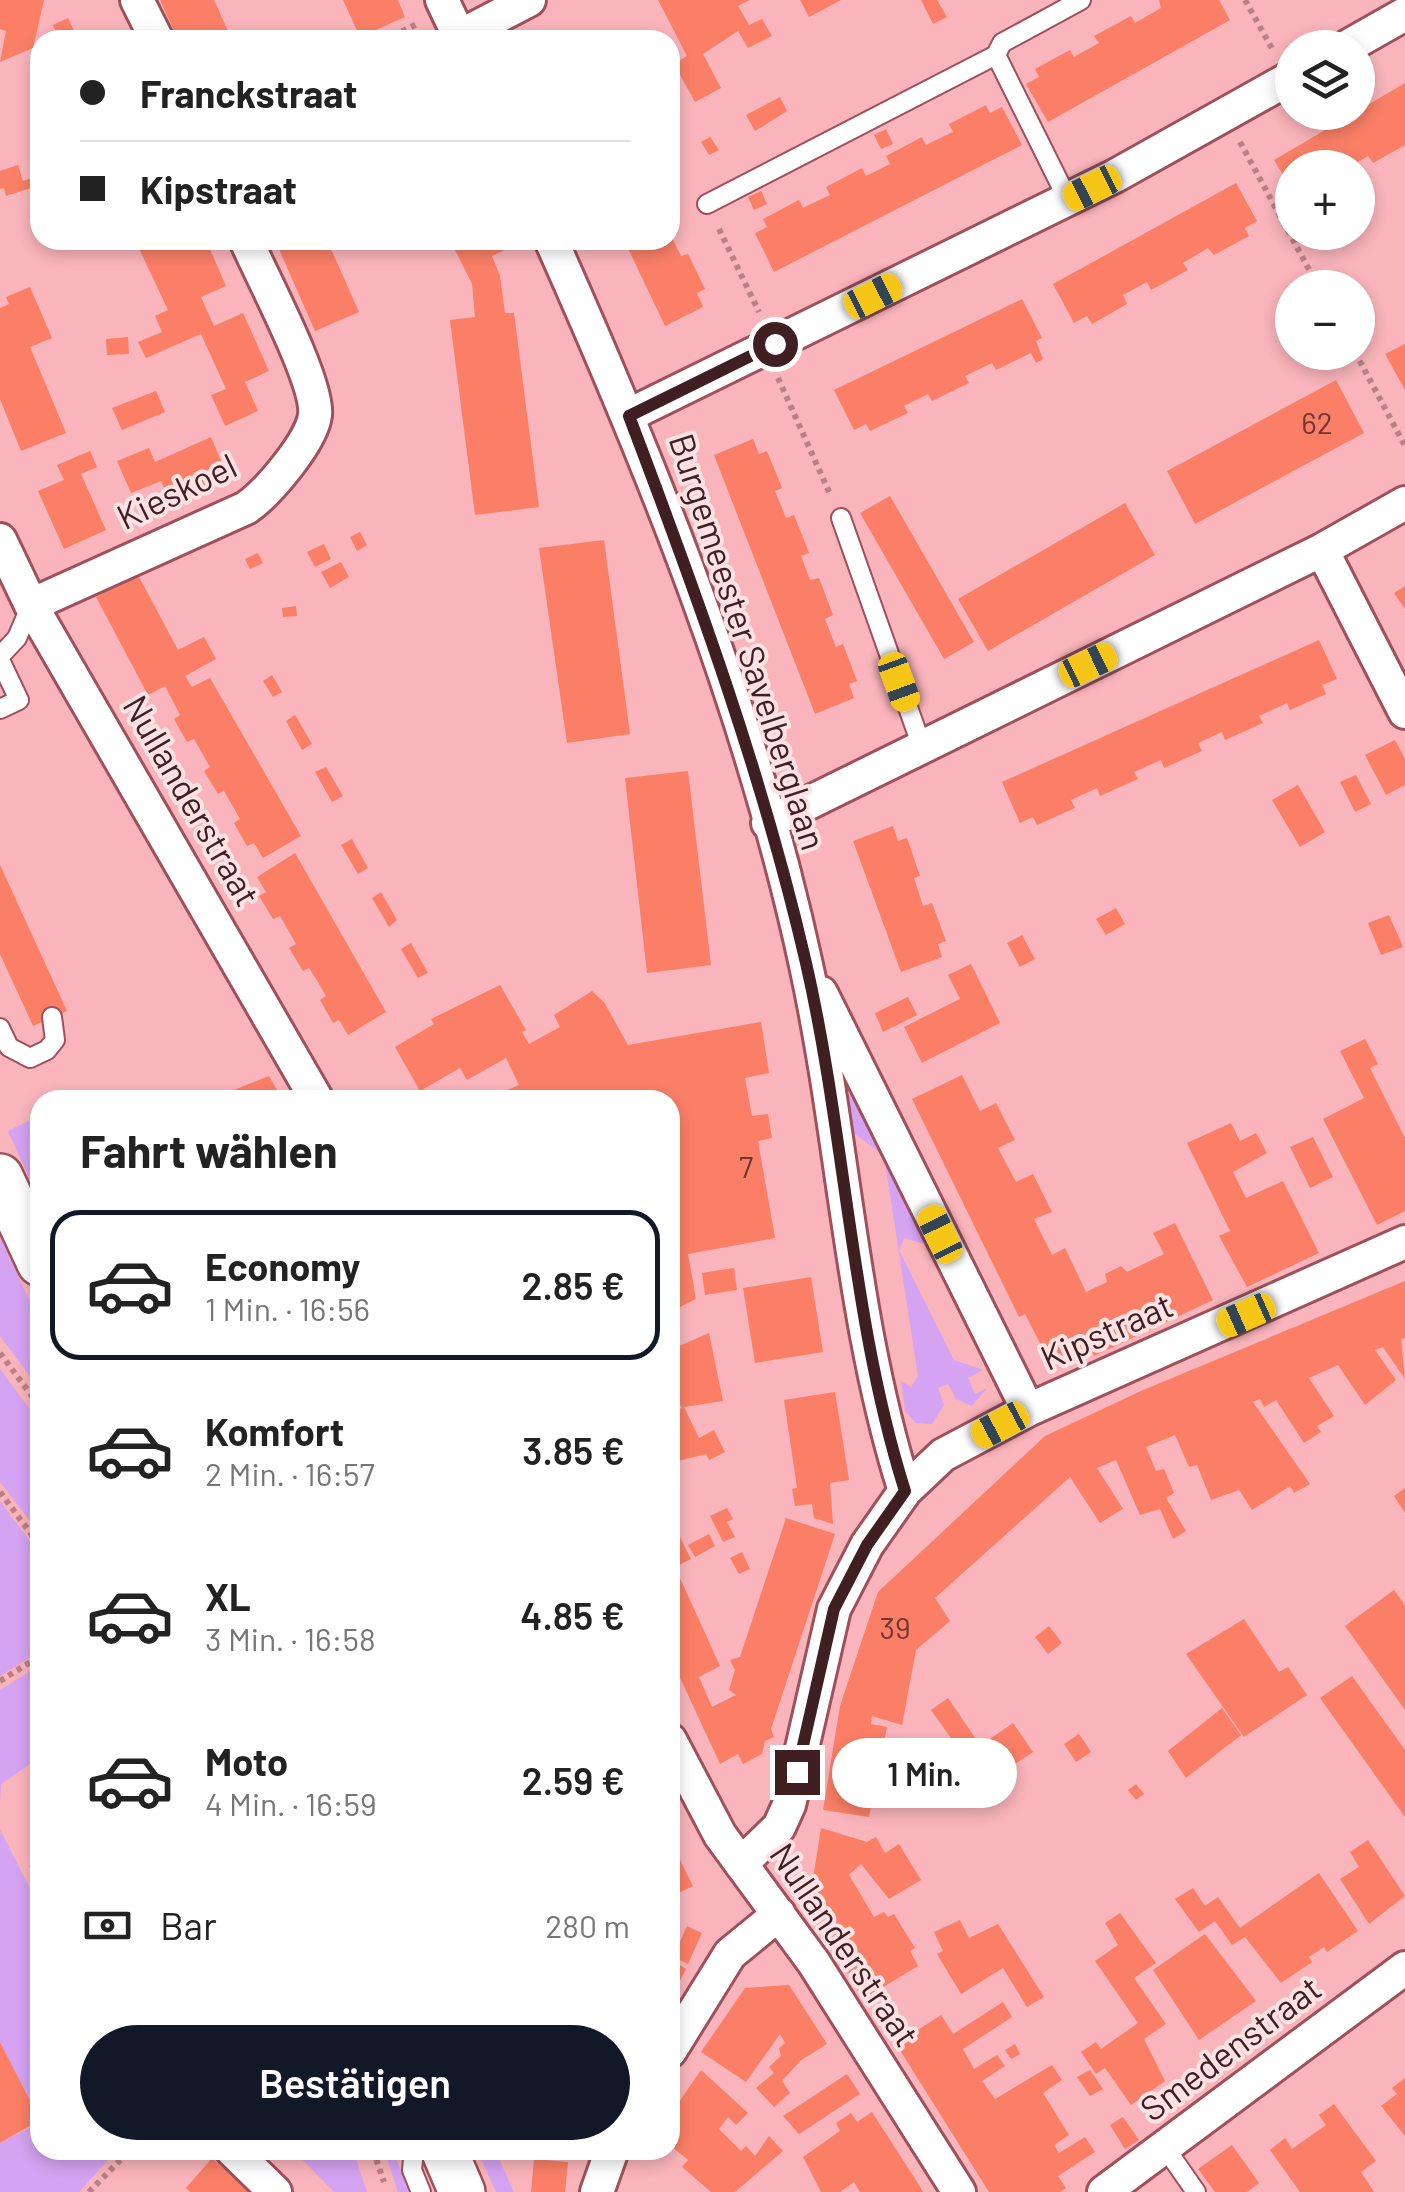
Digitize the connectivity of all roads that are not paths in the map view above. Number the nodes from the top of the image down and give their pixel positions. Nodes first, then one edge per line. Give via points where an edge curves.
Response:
1 (137, 0) edge
2 (442, 0) edge
3 (529, 0) edge
4 (1081, 0) edge
5 (1405, 14) edge
6 (151, 30) edge
7 (456, 30) edge
8 (475, 30) edge
9 (1375, 31) edge
10 (996, 56) junction
11 (1275, 87) edge
12 (1068, 200) junction
13 (706, 204) road end
14 (250, 250) edge
15 (555, 250) edge
16 (629, 416) junction
17 (1405, 503) edge
18 (841, 518) road end
19 (0, 540) edge
20 (1322, 550) junction
21 (31, 604) junction
22 (0, 658) edge
23 (0, 709) edge
24 (1405, 712) edge
25 (922, 747) junction
26 (768, 823) junction
27 (806, 964) junction
28 (52, 1017) dead end
29 (0, 1028) edge
30 (312, 1090) edge
31 (0, 1177) edge
32 (30, 1242) edge
33 (1405, 1242) edge
34 (1028, 1410) junction
35 (905, 1491) junction
36 (680, 1761) edge
37 (741, 1864) junction
38 (779, 1914) junction
39 (1405, 1968) edge
40 (680, 2035) edge
41 (1166, 2148) junction
42 (242, 2160) edge
43 (413, 2160) edge
44 (448, 2160) edge
45 (609, 2160) edge
46 (275, 2192) edge
47 (421, 2192) edge
48 (462, 2192) edge
49 (598, 2192) edge
50 (959, 2192) edge
51 (1104, 2192) edge
52 (1196, 2192) edge

1 - 6 street
2 - 7 street
3 - 8 street
4 - 10 lane via 1002,43
5 - 9 street
10 - 12 lane
10 - 13 lane
11 - 12 street
12 - 16 street
14 - 21 street, Kieskoel via 312,391 313,424 272,488 246,508
15 - 16 street, Burgemeester Savelberglaan
16 - 26 street, Burgemeester Savelberglaan via 708,630
17 - 20 street
18 - 25 lane
19 - 21 street, Nullanderstraat
20 - 24 street
20 - 25 street
21 - 22 lane via 18,638
21 - 30 street, Nullanderstraat
22 - 23 lane via 19,700
25 - 26 street
26 - 27 street, Burgemeester Savelberglaan
27 - 34 street, Burgemeester Savelberglaan
27 - 35 street, Burgemeester Savelberglaan via 880,1411
28 - 29 lane via 55,1040 30,1058 8,1048
31 - 32 main road
33 - 34 street, Kipstraat
34 - 35 street, Kipstraat via 943,1455
35 - 37 street, Kipstraat via 834,1609 789,1805 779,1827
36 - 37 street, Nullanderstraat
37 - 38 street, Nullanderstraat
38 - 40 street via 730,1954
38 - 50 street, Nullanderstraat
39 - 41 street, Smedenstraat
41 - 51 street, Smedenstraat
41 - 52 lane
42 - 46 street
43 - 47 lane
44 - 48 main road
45 - 49 street

